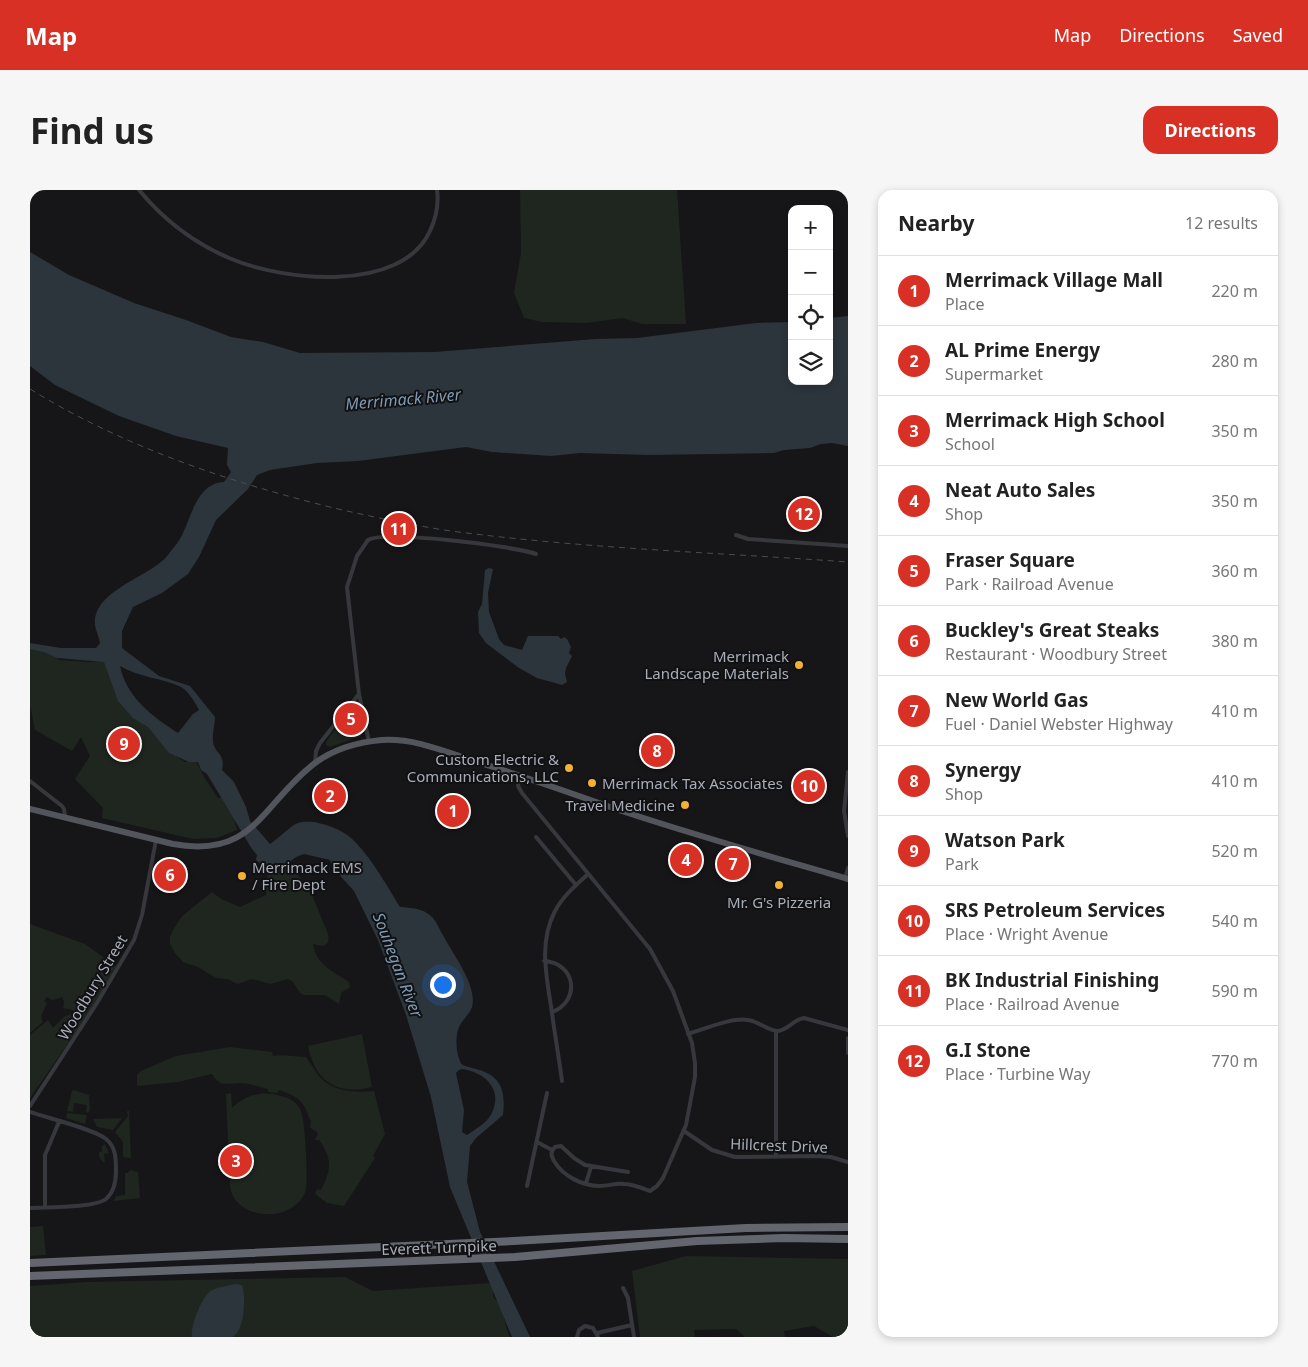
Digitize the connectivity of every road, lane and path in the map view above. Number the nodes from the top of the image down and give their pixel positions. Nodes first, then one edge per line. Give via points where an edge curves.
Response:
1 (139, 190) edge
2 (437, 190) edge
3 (736, 535) dead end
4 (848, 546) edge
5 (536, 554) dead end
6 (359, 694) junction
7 (369, 742) junction
8 (315, 763) junction
9 (848, 772) edge
10 (519, 775) junction
11 (30, 781) edge
12 (30, 809) edge
13 (64, 817) junction
14 (848, 836) edge
15 (536, 837) dead end
16 (156, 840) junction
17 (848, 868) edge
18 (588, 874) junction
19 (846, 879) edge
20 (576, 885) junction
21 (544, 961) junction
22 (552, 1012) junction
23 (848, 1030) edge
24 (776, 1031) junction
25 (688, 1034) junction
26 (848, 1038) edge
27 (848, 1053) edge
28 (562, 1081) dead end
29 (548, 1094) dead end
30 (30, 1106) edge
31 (30, 1112) edge
32 (59, 1122) junction
33 (684, 1131) junction
34 (537, 1142) junction
35 (552, 1150) junction
36 (776, 1157) junction
37 (848, 1162) edge
38 (591, 1167) junction
39 (628, 1172) dead end
40 (586, 1183) junction
41 (527, 1186) dead end
42 (45, 1207) junction
43 (30, 1208) edge
44 (848, 1227) edge
45 (848, 1239) edge
46 (30, 1263) edge
47 (30, 1276) edge
48 (622, 1288) dead end
49 (632, 1325) junction
50 (597, 1335) edge
51 (576, 1337) edge
52 (634, 1337) edge

1 - 2 street via 178,228 224,256 264,270 318,277 377,270 407,258 423,244 433,225
3 - 4 street via 748,539
5 - 6 street via 504,547 416,538 384,536 368,540 357,556 347,587
6 - 7 street
6 - 8 street via 320,743
7 - 8 main road via 346,747
7 - 10 main road via 396,740 420,744
8 - 16 main road via 253,827 233,840 210,847
9 - 14 street via 844,811
10 - 18 street via 518,786 522,793
10 - 19 main road via 658,823
11 - 13 street via 62,806
12 - 13 main road
13 - 16 main road
15 - 20 street
16 - 30 street, Woodbury Street via 134,940 98,1003
17 - 19 street
18 - 20 street
18 - 25 street via 650,949 668,981
20 - 21 street via 562,900 551,921
21 - 22 street
21 - 22 street via 563,968 571,982 568,1000
22 - 28 street
23 - 24 street via 804,1018
24 - 25 street via 740,1019
24 - 36 street
25 - 33 street via 694,1051 696,1077
26 - 27 street
29 - 34 street
31 - 32 street
32 - 42 street via 45,1155
32 - 42 street via 97,1134 110,1144 116,1158 115,1184 110,1195 102,1201 88,1205
33 - 36 street, Hillcrest Drive via 723,1154 741,1158
33 - 40 street via 663,1178 650,1191 627,1184 601,1186
34 - 35 street
34 - 41 street
35 - 38 street via 562,1146 577,1160
35 - 40 street via 552,1157 563,1172
36 - 37 street, Hillcrest Drive via 825,1156
38 - 39 street
38 - 40 street
42 - 43 street
44 - 46 highway, Everett Turnpike via 746,1228
45 - 47 highway, Everett Turnpike via 697,1241 515,1257
48 - 49 street via 628,1298
49 - 50 street
49 - 52 street
50 - 51 street via 593,1328 586,1326

